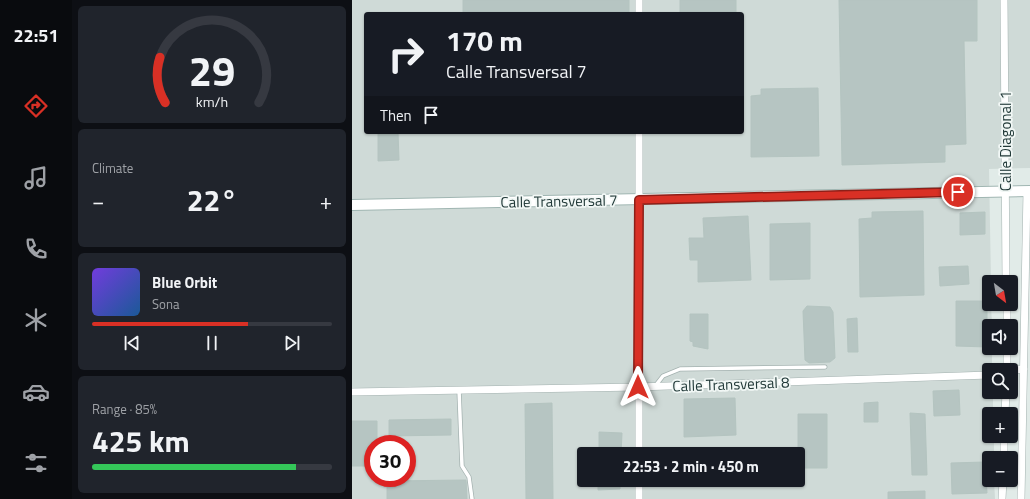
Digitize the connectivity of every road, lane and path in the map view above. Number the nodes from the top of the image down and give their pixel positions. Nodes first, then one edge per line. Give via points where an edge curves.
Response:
1 (639, 0) edge
2 (1004, 0) edge
3 (639, 12) edge
4 (639, 134) edge
5 (1006, 191) junction
6 (1029, 191) edge
7 (639, 200) junction
8 (352, 205) edge
9 (1006, 275) edge
10 (825, 367) dead end
11 (1018, 369) edge
12 (1024, 369) junction
13 (982, 375) edge
14 (655, 386) junction
15 (638, 387) junction
16 (459, 390) junction
17 (352, 392) edge
18 (639, 447) edge
19 (639, 487) edge
20 (1003, 487) edge
21 (1030, 498) edge
22 (472, 499) edge
23 (639, 499) edge
24 (1002, 499) edge
25 (1021, 499) edge

1 - 3 street
2 - 5 street, Calle Diagonal 1
4 - 7 street
5 - 6 street, Calle Transversal 7
5 - 7 street, Calle Transversal 7
5 - 9 street, Calle Diagonal 1
6 - 12 street, Calle Diagonal 1
7 - 8 street, Calle Transversal 7
7 - 15 street
10 - 14 lane via 680,369 663,376
11 - 12 street
12 - 25 street, Calle Diagonal 1
13 - 14 street, Calle Transversal 8
14 - 15 street, Calle Transversal 8
15 - 16 street, Calle Transversal 8
15 - 18 street
16 - 17 street, Calle Transversal 8
16 - 22 lane via 462,466 469,477
19 - 23 street
20 - 24 street
21 - 25 street

